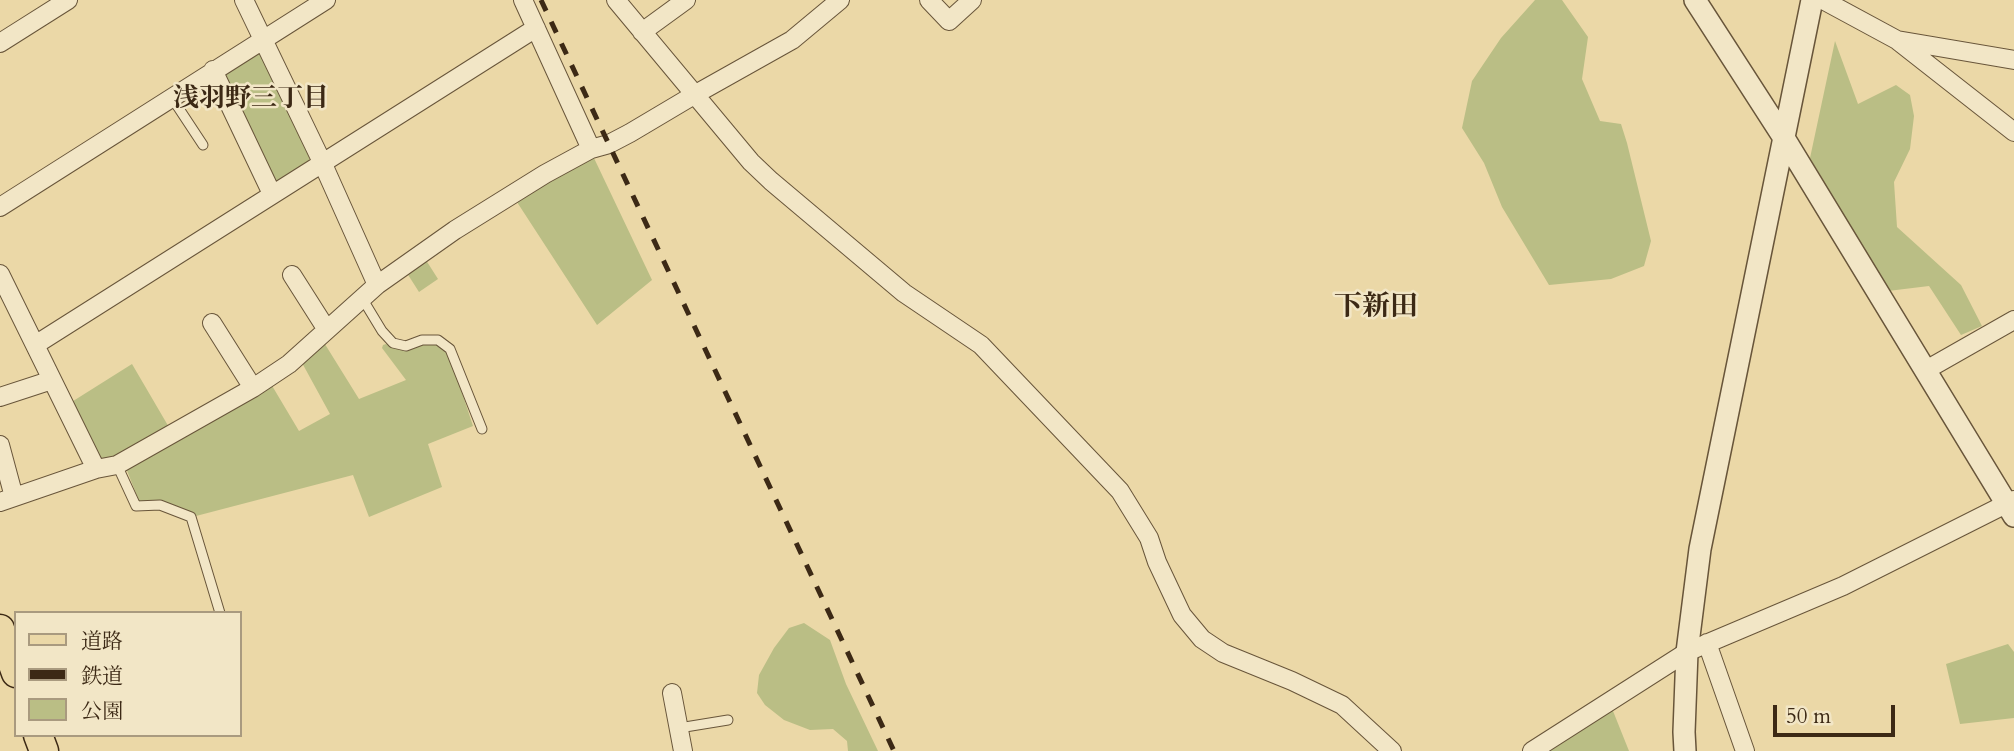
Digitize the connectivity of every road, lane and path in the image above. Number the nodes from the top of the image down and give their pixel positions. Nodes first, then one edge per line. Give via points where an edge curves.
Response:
1 (68, 0) edge
2 (244, 0) edge
3 (326, 0) edge
4 (523, 0) edge
5 (616, 0) edge
6 (686, 0) edge
7 (840, 0) edge
8 (929, 0) edge
9 (972, 0) edge
10 (1695, 0) edge
11 (1812, 0) edge
12 (1823, 0) edge
13 (536, 28) junction
14 (642, 32) junction
15 (263, 40) junction
16 (1897, 40) junction
17 (0, 43) edge
18 (2014, 60) edge
19 (213, 70) junction
20 (694, 94) junction
21 (172, 98) junction
22 (2014, 132) edge
23 (1784, 138) junction
24 (203, 145) dead end
25 (591, 149) junction
26 (323, 162) junction
27 (272, 194) junction
28 (0, 207) edge
29 (0, 274) edge
30 (292, 275) dead end
31 (377, 285) junction
32 (362, 298) junction
33 (2014, 320) edge
34 (212, 323) dead end
35 (327, 330) junction
36 (35, 345) junction
37 (1926, 370) junction
38 (52, 380) junction
39 (253, 388) junction
40 (0, 397) edge
41 (482, 429) dead end
42 (0, 445) edge
43 (117, 465) junction
44 (96, 469) junction
45 (7, 499) edge
46 (2011, 507) edge
47 (219, 611) edge
48 (0, 629) edge
49 (1707, 643) junction
50 (1687, 652) junction
51 (14, 668) edge
52 (673, 693) dead end
53 (728, 720) dead end
54 (679, 729) junction
55 (683, 751) edge
56 (1392, 751) edge
57 (1532, 751) edge
58 (1685, 751) edge
59 (1745, 751) edge

1 - 17 street
2 - 15 street
3 - 15 street
4 - 13 street
5 - 14 street
6 - 14 street
7 - 20 street via 792,40
8 - 9 street via 949,22
10 - 23 street
11 - 23 street
12 - 16 street
13 - 25 street
13 - 26 street
14 - 20 street
15 - 19 street
15 - 26 street
16 - 18 street
16 - 22 street
19 - 21 street
19 - 27 street
20 - 25 street via 630,133
20 - 56 street via 771,181 904,293 981,345 1111,481 1149,538 1182,615 1202,639 1223,653 1342,705
21 - 24 lane
21 - 28 street
23 - 37 street
23 - 50 street via 1700,549
25 - 31 street via 455,230
26 - 27 street
26 - 31 street
27 - 36 street
29 - 36 street
30 - 35 street
31 - 32 street
32 - 35 street
32 - 41 lane via 393,343 406,346 438,340 450,349
33 - 37 street
34 - 39 street
35 - 39 street
36 - 38 street
37 - 46 street
38 - 40 street
38 - 44 street
39 - 43 street
42 - 45 street
43 - 44 street
43 - 47 lane via 136,506 160,505 191,517
44 - 45 street
46 - 49 street via 1843,586
48 - 51 main road
49 - 50 street
49 - 59 street
50 - 57 street
50 - 58 street
52 - 54 street
53 - 54 lane
54 - 55 street

